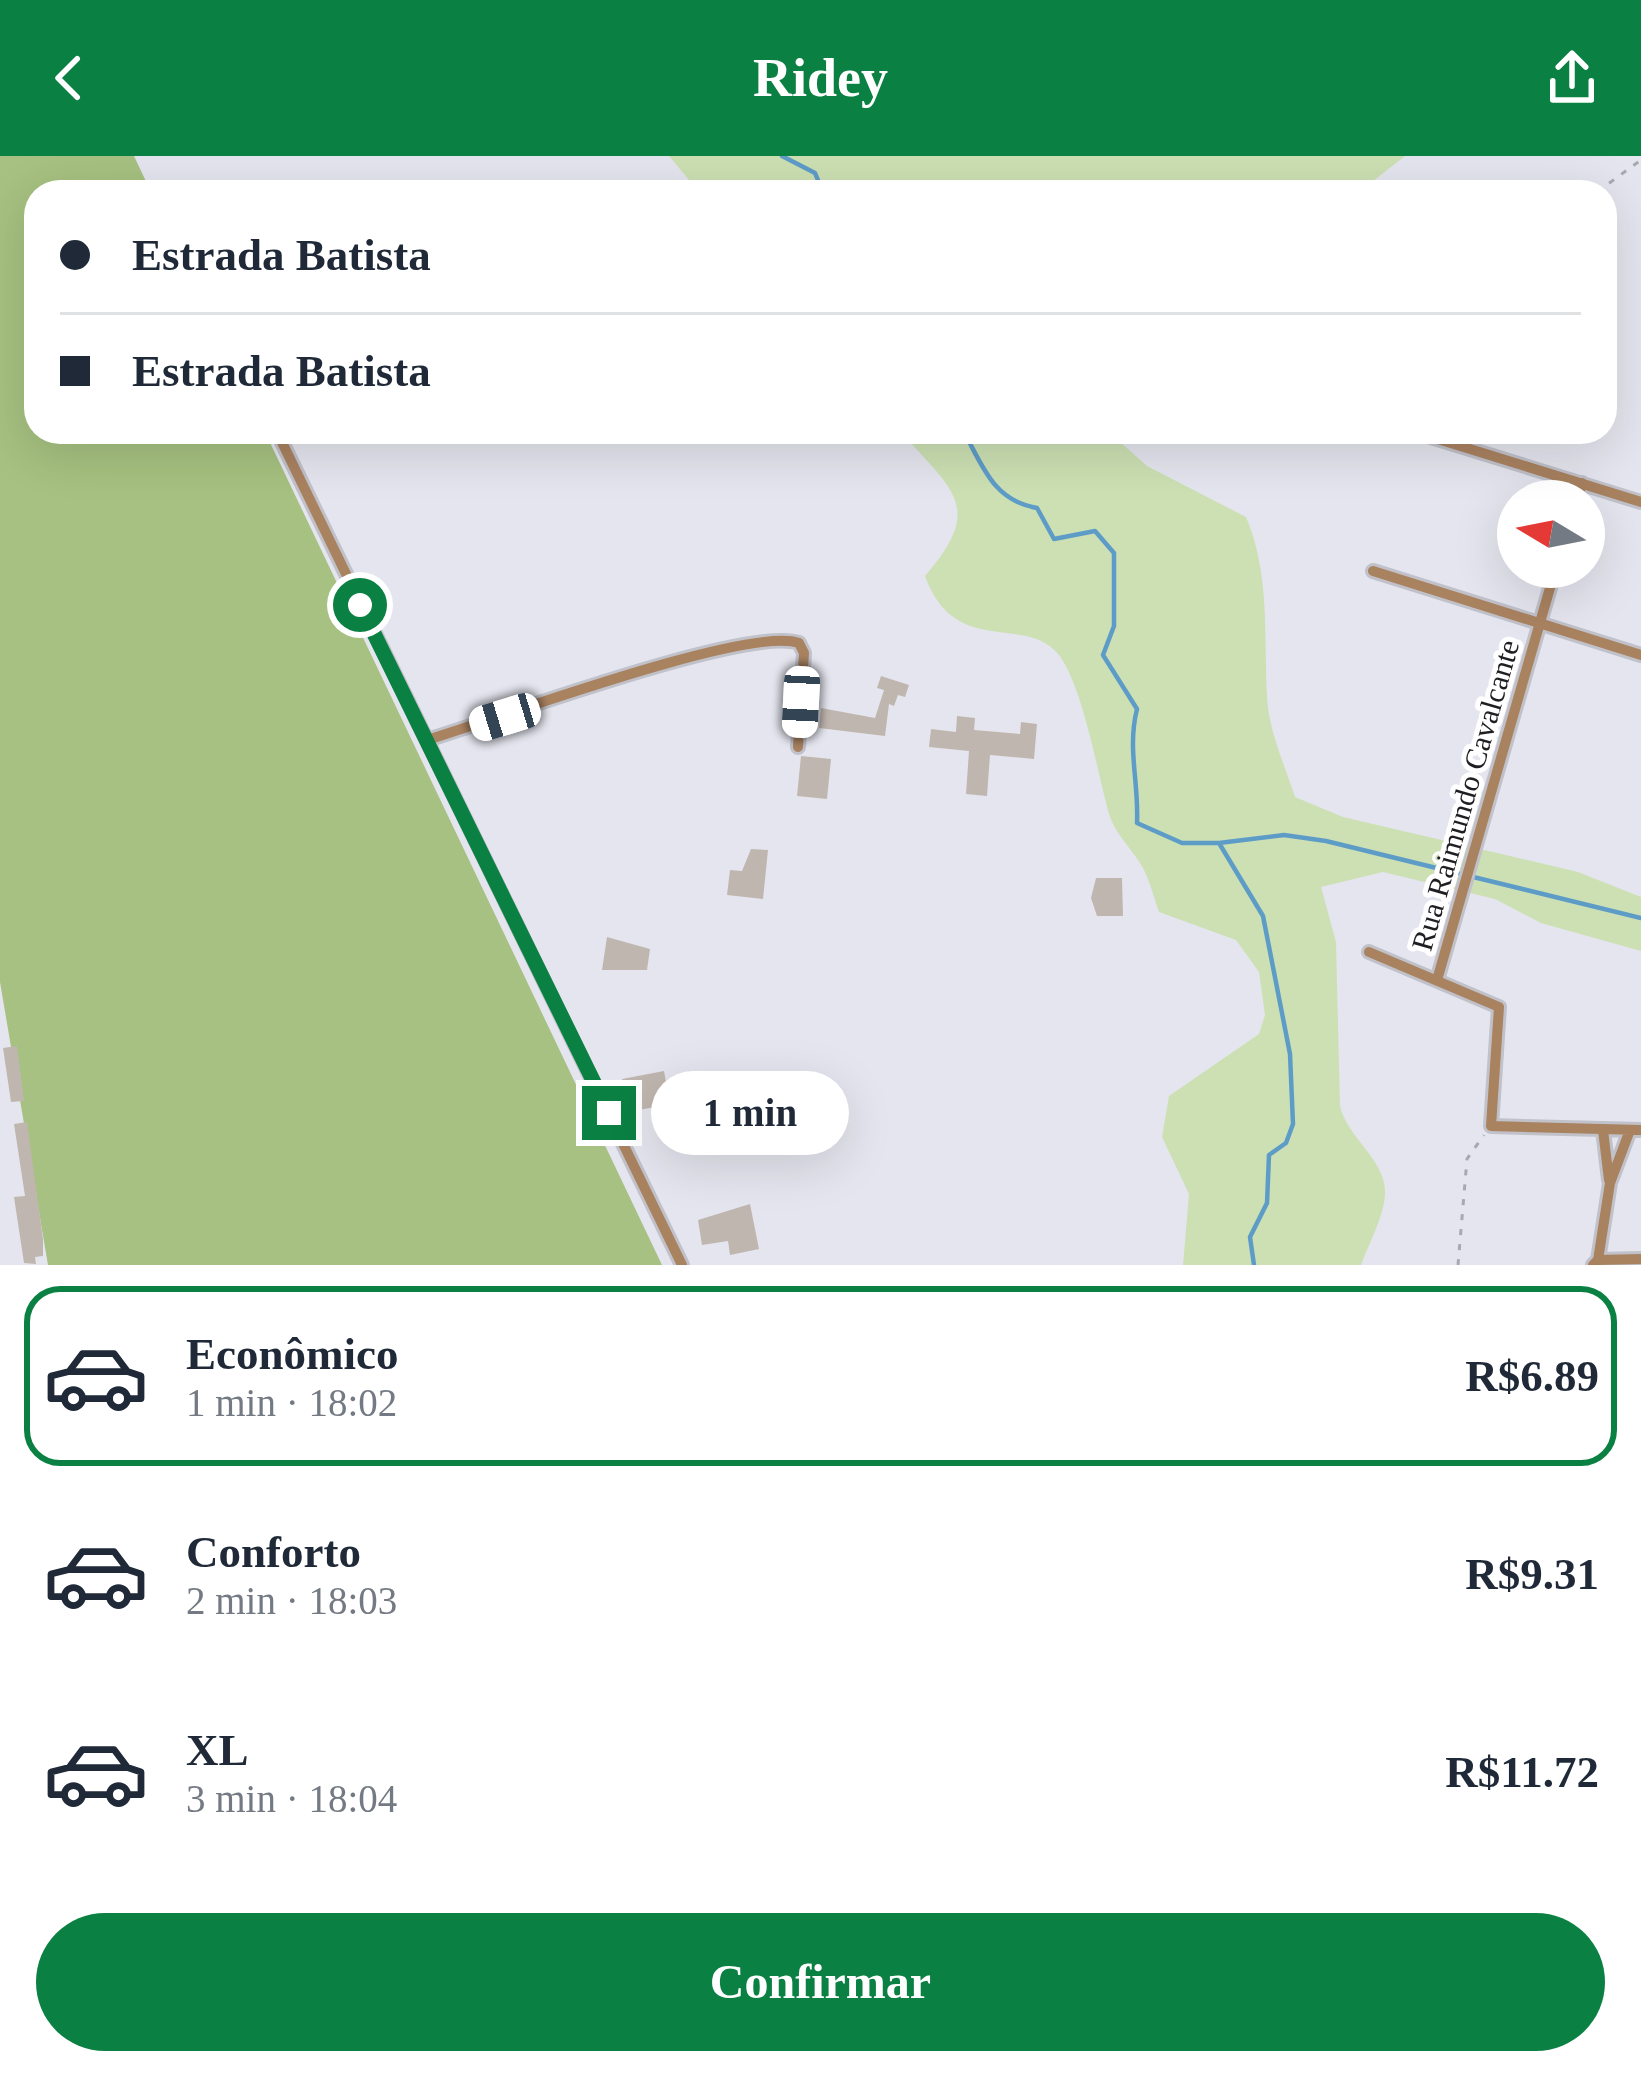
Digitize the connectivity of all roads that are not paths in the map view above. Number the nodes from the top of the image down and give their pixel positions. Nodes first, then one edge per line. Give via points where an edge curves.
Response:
1 (283, 444) edge
2 (1466, 444) edge
3 (1573, 480) edge
4 (1605, 490) edge
5 (1641, 502) edge
6 (1373, 572) dead end
7 (1550, 588) edge
8 (1539, 622) junction
9 (1641, 656) edge
10 (427, 740) junction
11 (799, 747) dead end
12 (1369, 952) dead end
13 (1438, 980) junction
14 (1603, 1130) junction
15 (1636, 1130) edge
16 (1610, 1183) junction
17 (1641, 1258) edge
18 (1596, 1263) edge
19 (682, 1265) edge

1 - 10 street
2 - 3 street
4 - 5 street
6 - 8 street
7 - 8 street, Rua Raimundo Cavalcante
8 - 9 street
8 - 13 street, Rua Raimundo Cavalcante
10 - 11 street via 719,648 777,638 799,643 804,653
10 - 19 street
12 - 13 street
13 - 14 street via 1501,1010 1491,1126
14 - 15 street
14 - 16 street
15 - 16 street
16 - 18 street
17 - 18 street

